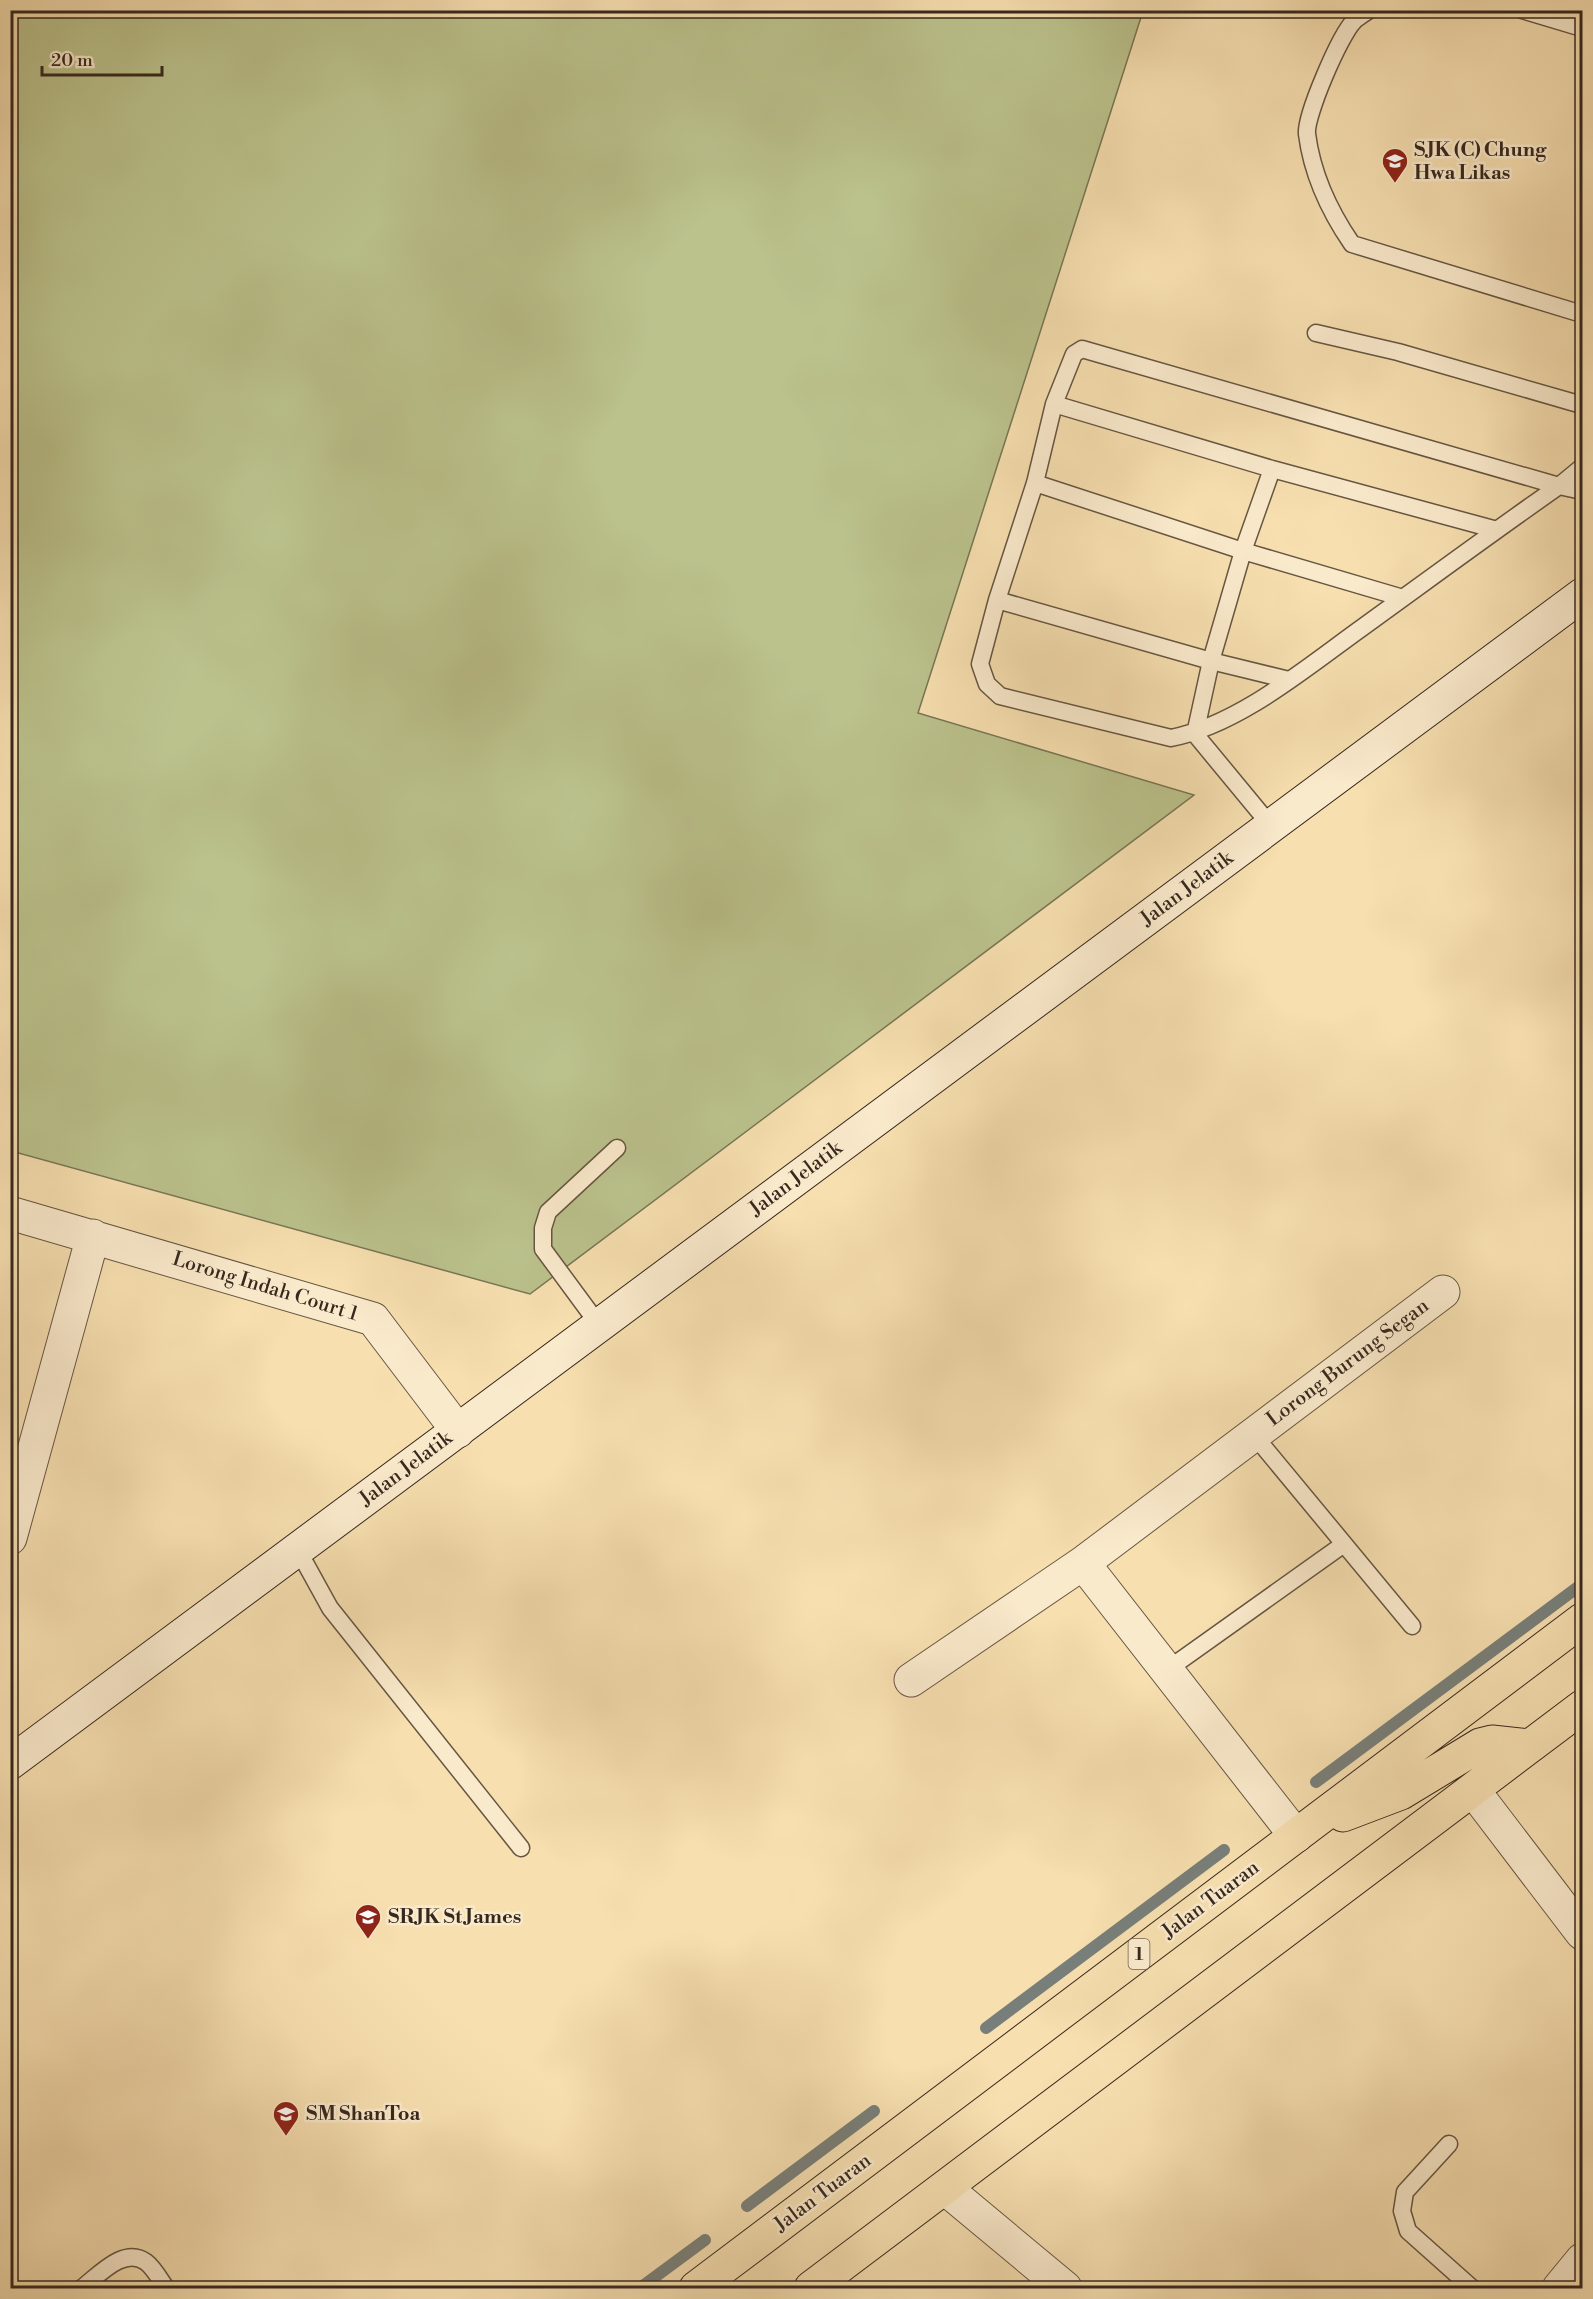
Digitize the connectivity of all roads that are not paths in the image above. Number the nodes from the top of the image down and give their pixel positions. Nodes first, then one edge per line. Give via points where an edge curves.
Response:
1 (1369, 10) edge
2 (1522, 10) edge
3 (1582, 28) edge
4 (1582, 314) edge
5 (1317, 333) dead end
6 (1054, 404) junction
7 (1582, 405) edge
8 (1582, 467) edge
9 (1272, 469) junction
10 (1035, 483) junction
11 (1559, 486) junction
12 (1582, 491) edge
13 (1497, 530) junction
14 (1243, 551) junction
15 (1582, 595) edge
16 (1403, 598) junction
17 (997, 600) junction
18 (1211, 661) junction
19 (1289, 680) junction
20 (1195, 734) junction
21 (1271, 826) junction
22 (617, 1148) dead end
23 (10, 1213) edge
24 (93, 1236) junction
25 (1443, 1292) dead end
26 (599, 1326) junction
27 (458, 1431) junction
28 (1253, 1434) junction
29 (10, 1538) edge
30 (1344, 1544) junction
31 (298, 1550) junction
32 (1083, 1563) junction
33 (1582, 1620) edge
34 (1412, 1626) dead end
35 (1167, 1671) junction
36 (912, 1680) dead end
37 (1582, 1707) edge
38 (1530, 1746) junction
39 (10, 1763) edge
40 (1473, 1790) junction
41 (1301, 1833) junction
42 (521, 1848) dead end
43 (1582, 1933) edge
44 (1449, 2144) dead end
45 (945, 2187) junction
46 (1582, 2260) edge
47 (82, 2289) edge
48 (166, 2289) edge
49 (696, 2289) edge
50 (811, 2289) edge
51 (1065, 2289) edge
52 (1472, 2289) edge
53 (1559, 2289) edge

1 - 4 lane via 1353,21 1326,69 1306,132 1336,220 1352,244
2 - 3 lane
5 - 7 lane
6 - 9 lane
6 - 10 lane
6 - 11 lane via 1074,354 1082,349
8 - 11 lane
9 - 13 lane
9 - 14 lane
10 - 14 lane
10 - 17 lane
11 - 12 lane
11 - 13 lane
13 - 16 lane
14 - 16 lane
14 - 18 lane
15 - 21 street, Jalan Jelatik
16 - 19 lane
17 - 18 lane
17 - 20 lane via 980,664 987,684 1000,696 1171,738
18 - 19 lane
18 - 20 lane
19 - 20 lane via 1224,721
20 - 21 lane
21 - 26 street, Jalan Jelatik
22 - 26 lane via 548,1212 543,1228 543,1249
23 - 24 street, Lorong Indah Court 1
24 - 27 street, Lorong Indah Court 1 via 373,1319
24 - 29 street
25 - 28 street, Lorong Burung Segan
26 - 27 street, Jalan Jelatik
27 - 31 street, Jalan Jelatik
28 - 30 lane, Lorong Burung Segan
28 - 32 street, Lorong Burung Segan
30 - 34 lane, Lorong Burung Segan
30 - 35 lane
31 - 39 street, Jalan Jelatik
31 - 42 lane via 330,1608
32 - 35 street
32 - 36 street, Lorong Burung Segan
33 - 41 main road, Jalan Tuaran / 1
35 - 41 street
37 - 38 main road
38 - 40 main road
38 - 41 main road via 1492,1742 1480,1745 1401,1793
40 - 43 street
40 - 45 main road
41 - 49 main road, Jalan Tuaran / 1
44 - 52 lane via 1406,2192 1402,2211 1408,2231
45 - 50 main road
45 - 51 street
46 - 53 street
47 - 48 lane via 119,2260 132,2256 147,2262

